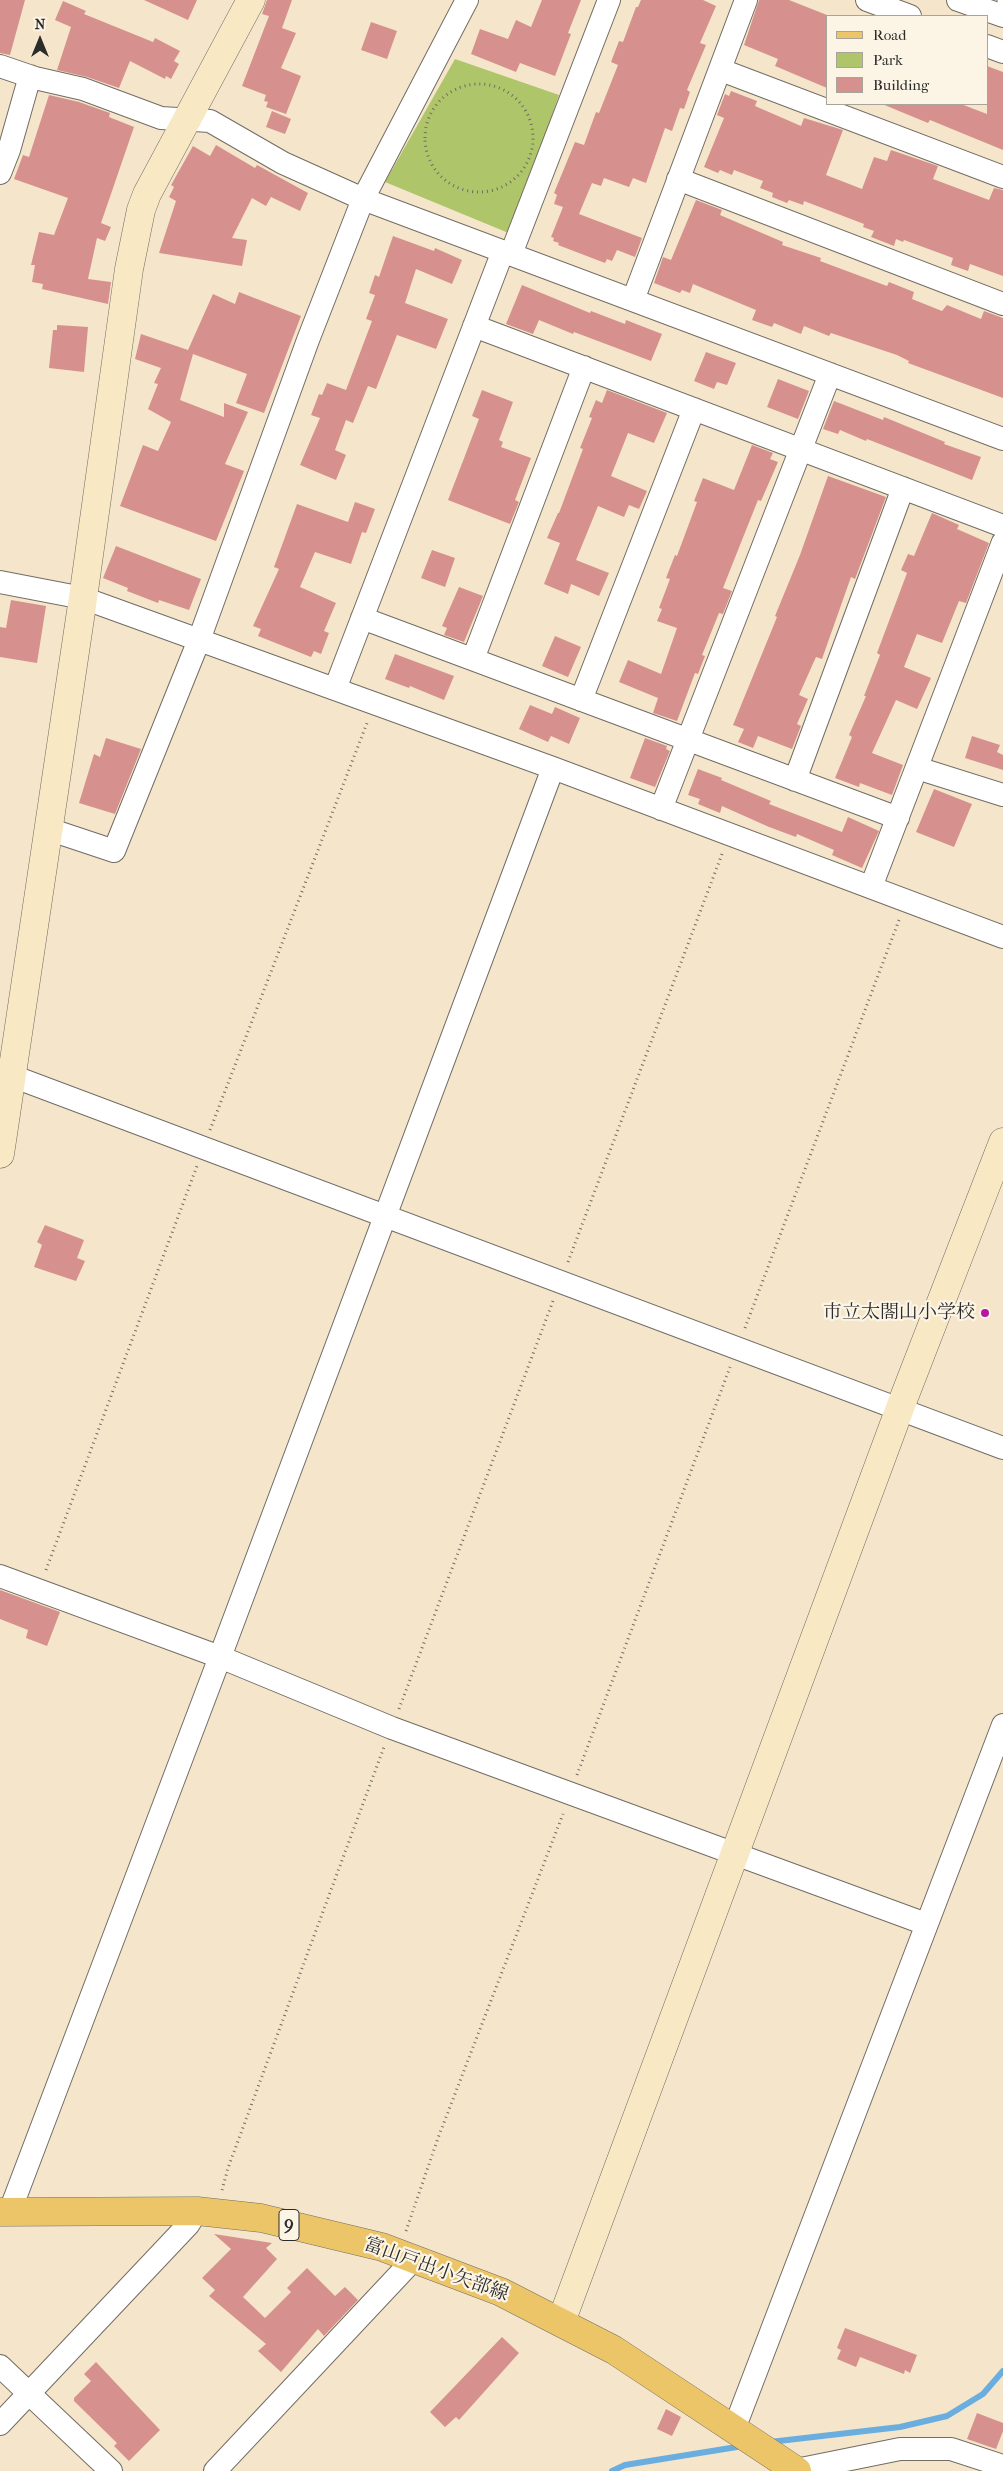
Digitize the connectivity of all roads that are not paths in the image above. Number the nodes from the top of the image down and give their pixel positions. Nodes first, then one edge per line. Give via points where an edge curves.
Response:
1 (250, 0) edge
2 (467, 0) edge
3 (609, 0) edge
4 (746, 0) edge
5 (867, 0) edge
6 (958, 0) edge
7 (1003, 0) edge
8 (1003, 6) edge
9 (907, 15) edge
10 (1003, 16) edge
11 (988, 46) edge
12 (1003, 52) edge
13 (0, 66) edge
14 (721, 70) junction
15 (30, 76) junction
16 (188, 118) junction
17 (0, 173) edge
18 (1003, 177) edge
19 (678, 180) junction
20 (363, 199) junction
21 (507, 252) junction
22 (633, 300) junction
23 (1003, 304) edge
24 (474, 326) junction
25 (584, 367) junction
26 (830, 374) junction
27 (694, 409) junction
28 (1003, 439) edge
29 (801, 449) junction
30 (903, 488) junction
31 (1003, 526) edge
32 (1003, 542) edge
33 (0, 582) edge
34 (83, 598) junction
35 (362, 618) junction
36 (199, 640) junction
37 (473, 659) junction
38 (335, 689) junction
39 (581, 700) junction
40 (688, 740) junction
41 (553, 768) junction
42 (917, 768) junction
43 (795, 780) junction
44 (1003, 795) edge
45 (661, 809) junction
46 (898, 818) junction
47 (48, 829) junction
48 (871, 888) junction
49 (1003, 937) edge
50 (12, 1076) junction
51 (1003, 1142) edge
52 (0, 1154) edge
53 (385, 1216) junction
54 (899, 1410) junction
55 (1003, 1448) edge
56 (0, 1576) edge
57 (220, 1657) junction
58 (1003, 1725) edge
59 (735, 1852) junction
60 (926, 1924) junction
61 (5, 2211) edge
62 (207, 2212) junction
63 (406, 2256) junction
64 (561, 2322) junction
65 (0, 2366) edge
66 (29, 2393) junction
67 (0, 2424) edge
68 (736, 2431) junction
69 (1003, 2466) edge
70 (794, 2469) edge
71 (111, 2471) edge
72 (215, 2471) edge

1 - 16 street
2 - 20 street
3 - 21 street
4 - 14 street
5 - 9 street
6 - 10 street
7 - 8 lane
11 - 12 street
13 - 15 street
14 - 18 street
14 - 19 street
15 - 16 street via 82,89 160,118
15 - 17 street
16 - 20 street via 210,121 283,163
16 - 34 street via 141,210 129,269
19 - 22 street
19 - 23 street
20 - 21 street
20 - 36 street
21 - 22 street
21 - 24 street
22 - 26 street
24 - 25 street
24 - 35 street
25 - 27 street
25 - 37 street
26 - 28 street
26 - 29 street
27 - 29 street
27 - 39 street
29 - 30 street
29 - 40 street
30 - 31 street
30 - 43 street
32 - 42 street
33 - 34 street
34 - 36 street
34 - 47 street
35 - 37 street
35 - 38 street
36 - 38 street
36 - 47 street via 114,851
37 - 39 street
38 - 41 street
39 - 40 street
40 - 43 street
40 - 45 street
41 - 45 street
41 - 53 street
42 - 44 street
42 - 46 street
43 - 46 street
45 - 48 street
46 - 48 street
47 - 50 street
48 - 49 street
50 - 52 street
50 - 53 street
51 - 54 street
53 - 54 street
53 - 57 street
54 - 55 street
54 - 59 street
56 - 57 street
57 - 59 street via 392,1728
57 - 61 street
58 - 60 street
59 - 60 street
59 - 64 street
60 - 68 street
61 - 62 main road, 富山戸出小矢部線 / 9
62 - 63 main road, 富山戸出小矢部線 / 9 via 261,2218 382,2247
62 - 66 street via 188,2225
63 - 64 main road, 富山戸出小矢部線 / 9 via 501,2292
63 - 72 street
64 - 68 main road, 富山戸出小矢部線 / 9 via 614,2350
65 - 66 street
66 - 67 street
66 - 71 street
68 - 70 main road, 富山戸出小矢部線 / 9
69 - 70 street via 951,2449 900,2449

